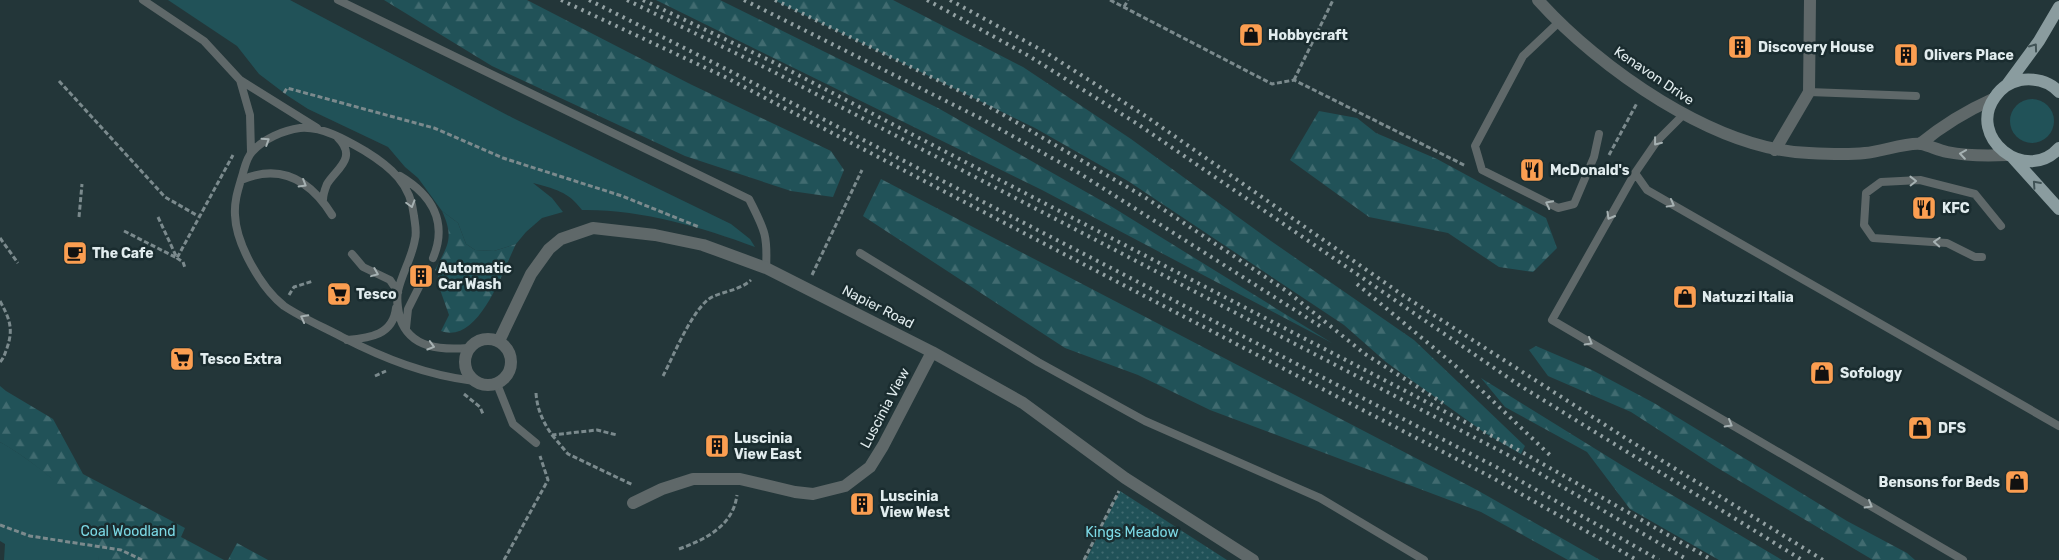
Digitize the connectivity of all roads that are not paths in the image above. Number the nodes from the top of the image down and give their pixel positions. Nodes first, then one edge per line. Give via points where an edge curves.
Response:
1 (143, 0) edge
2 (338, 0) edge
3 (1538, 0) edge
4 (1810, 0) edge
5 (2059, 6) edge
6 (1558, 23) junction
7 (240, 80) junction
8 (2006, 86) junction
9 (1809, 92) junction
10 (2059, 92) edge
11 (1916, 96) dead end
12 (1993, 99) junction
13 (1684, 115) junction
14 (318, 128) junction
15 (1600, 134) dead end
16 (337, 137) junction
17 (1920, 144) junction
18 (2059, 148) edge
19 (1775, 150) junction
20 (251, 152) junction
21 (2010, 157) junction
22 (1635, 173) junction
23 (398, 175) junction
24 (241, 180) junction
25 (323, 200) junction
26 (2059, 210) edge
27 (332, 215) dead end
28 (2000, 226) dead end
29 (860, 253) dead end
30 (352, 254) dead end
31 (1982, 257) dead end
32 (433, 258) dead end
33 (766, 268) junction
34 (418, 287) dead end
35 (398, 292) junction
36 (397, 304) junction
37 (406, 331) junction
38 (348, 340) junction
39 (499, 341) junction
40 (468, 348) junction
41 (932, 352) junction
42 (474, 381) junction
43 (496, 384) junction
44 (2059, 426) edge
45 (536, 443) road end
46 (632, 503) dead end
47 (1414, 557) edge
48 (1252, 560) edge
49 (1424, 560) edge
50 (1962, 560) edge

1 - 7 lane via 204,41
2 - 33 lane via 749,199 766,233
3 - 6 street, Kenavon Drive
4 - 9 street
8 -> 5 main road via 2039,41
6 - 13 street, Kenavon Drive via 1644,89
15 -> 6 lane via 1594,158 1574,204 1558,208 1482,170 1476,146 1523,56
7 - 14 lane
7 - 20 lane via 250,115
8 - 10 main road via 2017,81 2034,80
8 - 12 main road
9 - 11 lane
9 - 19 street
12 - 17 street via 1940,127
12 - 21 main road via 1988,126 1991,138
13 - 19 street, Kenavon Drive via 1722,133
13 -> 22 lane via 1657,142
14 - 16 lane
20 -> 14 lane via 281,133 299,128
16 - 23 lane via 382,162
16 - 25 lane via 343,144 345,159 327,184
17 - 19 street, Kenavon Drive via 1866,153 1808,154
21 -> 17 street, Kenavon Drive via 1978,156
18 - 21 main road via 2046,158 2035,161
20 - 24 lane
26 -> 21 main road
22 -> 44 lane via 1646,190
22 -> 50 lane via 1552,320
23 - 32 lane via 422,192 436,214 438,241
23 -> 35 lane via 408,191 414,211 416,238
24 -> 25 lane via 255,174 284,174 310,188
38 -> 24 lane via 298,315 268,289 243,248 238,232 235,202
25 - 27 lane
31 -> 28 lane via 1975,257 1947,243 1873,238 1864,224 1866,193 1881,182 1920,180 1975,194
29 - 47 lane via 1038,362 1145,421 1320,498
30 -> 35 lane via 363,267 390,280
33 - 39 street, Napier Road via 703,244 656,234 593,228 562,239 549,249 531,274
33 - 41 street, Napier Road
34 - 37 lane via 408,309
35 - 36 lane
36 - 37 lane
36 - 38 lane via 391,325 382,332 368,338
37 -> 40 lane via 431,348
38 - 42 lane via 372,353 422,371
39 - 40 street via 486,338
39 - 43 street via 508,350 511,363 507,376
40 - 42 street via 464,362
41 - 46 street, Luscinia View via 875,460 845,486 813,494 740,479 693,479
41 - 48 street, Napier Road via 1022,403 1125,478
42 - 43 street
43 - 45 lane via 513,424
47 - 49 lane

